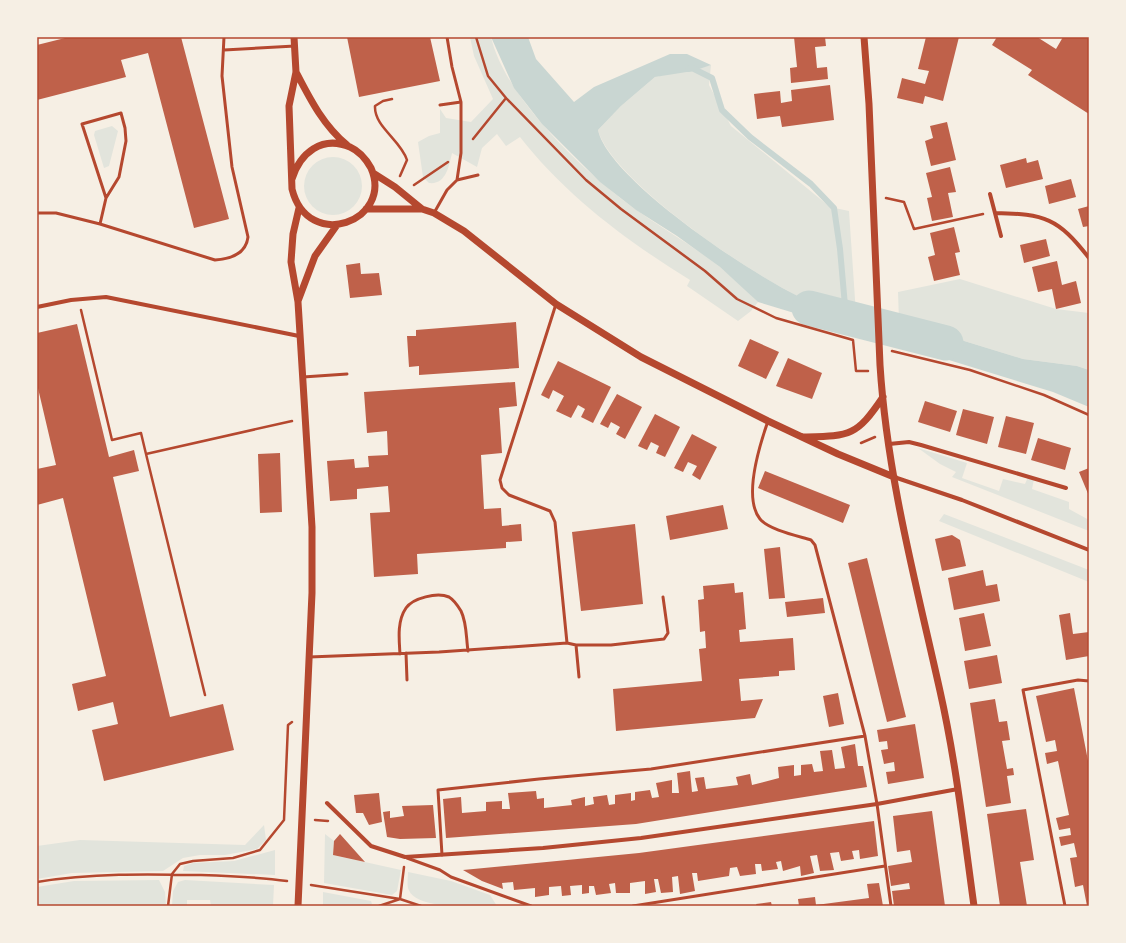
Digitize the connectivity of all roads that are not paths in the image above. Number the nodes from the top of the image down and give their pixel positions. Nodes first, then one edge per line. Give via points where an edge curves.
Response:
1 (224, 37) edge
2 (294, 37) edge
3 (447, 37) edge
4 (864, 37) edge
5 (295, 46) junction
6 (224, 50) junction
7 (296, 72) junction
8 (461, 102) junction
9 (440, 105) dead end
10 (350, 147) junction
11 (373, 173) junction
12 (478, 175) dead end
13 (292, 179) junction
14 (457, 180) junction
15 (990, 194) dead end
16 (106, 198) junction
17 (299, 208) junction
18 (366, 209) junction
19 (422, 209) junction
20 (37, 213) edge
21 (434, 213) junction
22 (995, 213) junction
23 (100, 224) junction
24 (337, 225) junction
25 (1001, 236) dead end
26 (1089, 258) edge
27 (298, 302) junction
28 (556, 304) junction
29 (37, 307) edge
30 (299, 336) junction
31 (347, 374) dead end
32 (301, 378) junction
33 (883, 397) junction
34 (768, 421) junction
35 (802, 437) junction
36 (889, 444) junction
37 (894, 477) junction
38 (1066, 488) dead end
39 (1089, 550) edge
40 (663, 597) dead end
41 (567, 642) junction
42 (576, 645) junction
43 (468, 651) junction
44 (406, 653) junction
45 (400, 654) junction
46 (309, 657) junction
47 (579, 677) dead end
48 (407, 680) dead end
49 (1089, 681) edge
50 (865, 736) junction
51 (958, 789) junction
52 (327, 803) dead end
53 (877, 804) junction
54 (442, 855) junction
55 (405, 857) junction
56 (885, 866) junction
57 (298, 906) edge
58 (531, 906) edge
59 (633, 906) edge
60 (891, 906) edge
61 (974, 906) edge
62 (1065, 906) edge

1 - 6 lane
2 - 5 street
3 - 8 lane
4 - 33 street
5 - 6 lane
5 - 7 street
6 - 23 lane via 222,76 232,167 248,237 245,246 233,257 215,260
7 - 10 street via 317,112 336,136
7 - 13 street via 289,106
8 - 9 lane
8 - 14 lane via 461,153
10 - 11 street via 368,162
10 - 13 street via 337,143 313,148 303,156
11 - 18 street via 372,198
11 - 19 street
12 - 14 lane
13 - 17 street via 292,190
14 - 21 lane via 447,190
15 - 22 street
16 - 16 lane via 82,124 121,113 126,141 119,176
16 - 23 lane
17 - 24 street via 316,221
17 - 27 street via 290,262
18 - 19 street
18 - 24 street via 353,220
19 - 21 street
20 - 23 lane via 56,213
21 - 28 street via 464,231
22 - 25 street
22 - 26 street via 1022,214 1059,225
24 - 27 street via 316,256
27 - 30 street
28 - 34 street via 641,357
28 - 41 lane via 500,480 502,488 509,495 550,511 555,522
29 - 30 street via 106,297
30 - 32 street
31 - 32 lane
32 - 46 street via 312,527
33 - 35 street via 868,420 845,434
33 - 36 street
34 - 35 street
34 - 50 lane via 758,450 753,481 755,506 760,519 773,527 811,540 816,545
35 - 37 street
36 - 37 street
36 - 38 street via 909,442
37 - 39 street via 962,500
37 - 51 street via 909,557 941,693
40 - 42 lane via 668,633 664,639 611,645
41 - 42 lane
41 - 43 lane
42 - 47 lane
43 - 44 lane
43 - 45 lane via 461,611 449,597 437,595 425,597 406,607 399,630
44 - 45 lane
44 - 48 lane
45 - 46 lane
46 - 57 street
49 - 62 lane via 1078,680 1023,690
50 - 53 lane
50 - 54 lane via 651,769 438,790
51 - 53 street
51 - 61 street
52 - 55 street via 371,846
53 - 54 street via 641,838
53 - 56 lane
54 - 55 street
55 - 58 lane
56 - 59 lane
56 - 60 lane

